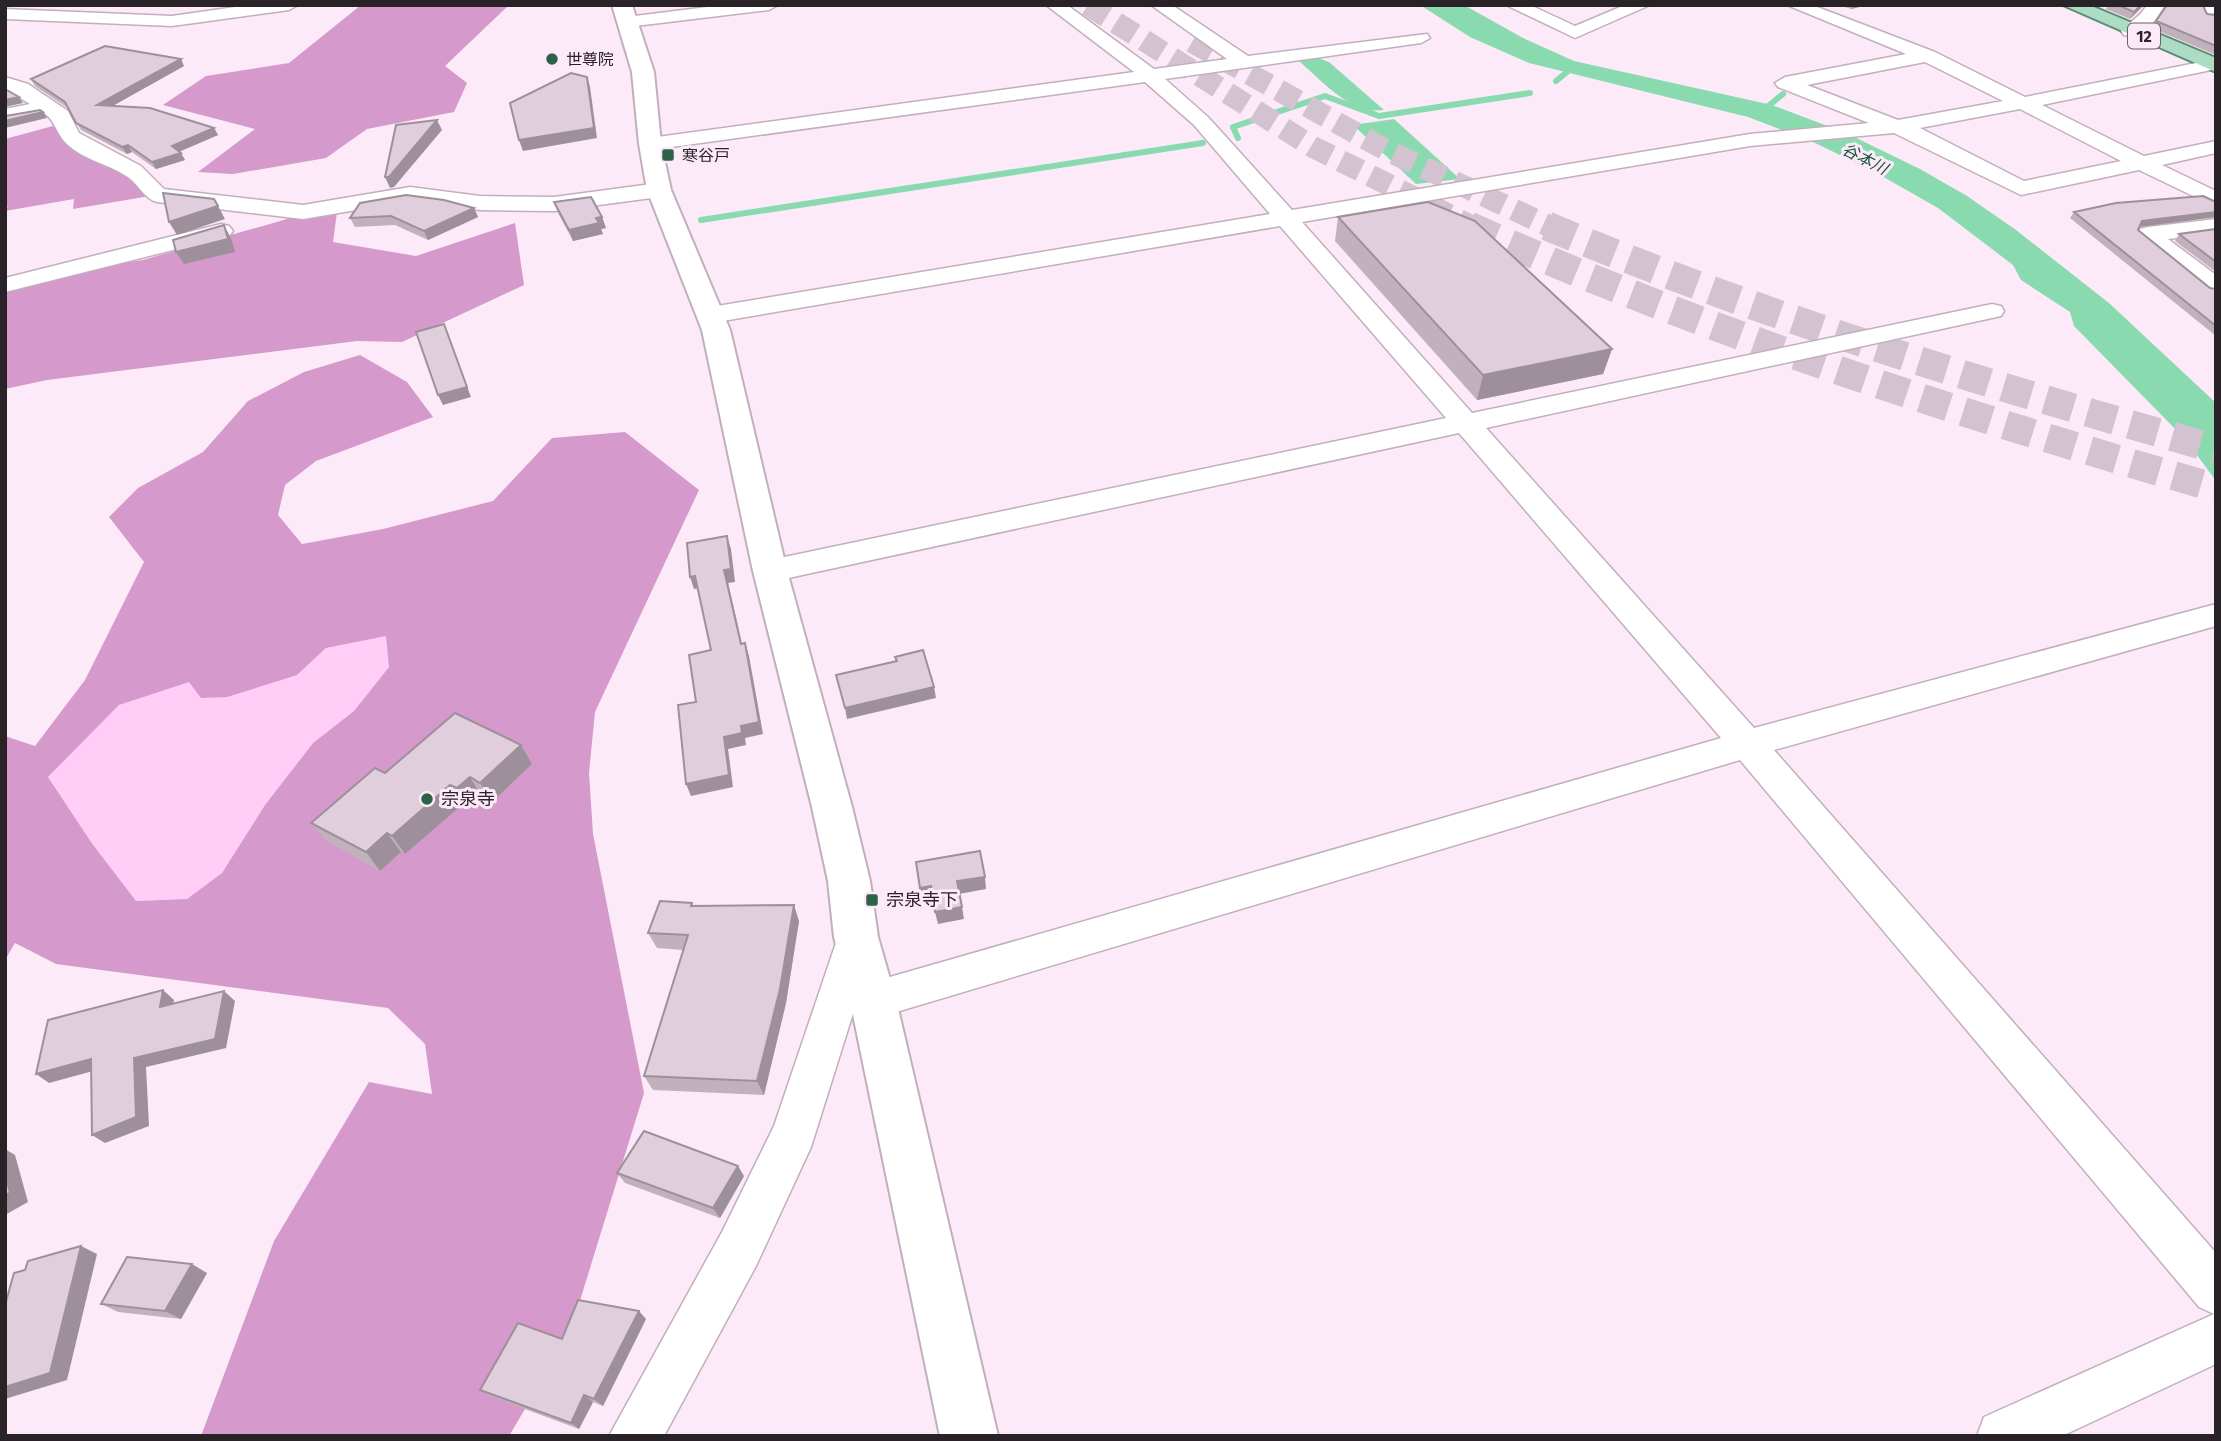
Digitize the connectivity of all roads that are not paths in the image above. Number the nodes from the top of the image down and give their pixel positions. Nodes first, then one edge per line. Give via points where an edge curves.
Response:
1 (289, 5) edge
2 (769, 5) edge
3 (1055, 5) edge
4 (1160, 5) edge
5 (1516, 5) edge
6 (1641, 5) edge
7 (1796, 5) edge
8 (2073, 5) edge
9 (2156, 5) edge
10 (5, 14) edge
11 (625, 14) edge
12 (2130, 31) junction
13 (1421, 37) dead end
14 (1928, 56) junction
15 (1244, 62) junction
16 (2214, 65) edge
17 (1151, 75) junction
18 (5, 83) edge
19 (2023, 103) junction
20 (47, 106) junction
21 (5, 115) edge
22 (1894, 127) junction
23 (650, 144) junction
24 (2216, 147) edge
25 (2144, 163) junction
26 (659, 190) junction
27 (2216, 200) edge
28 (270, 211) junction
29 (1287, 217) junction
30 (2216, 226) edge
31 (5, 285) edge
32 (2216, 287) edge
33 (1992, 312) dead end
34 (711, 315) junction
35 (1466, 423) junction
36 (770, 571) junction
37 (2216, 615) edge
38 (1747, 744) junction
39 (856, 937) junction
40 (873, 1000) junction
41 (2216, 1290) edge
42 (2216, 1338) edge
43 (635, 1436) edge
44 (968, 1436) edge
45 (2003, 1436) edge

1 - 10 street via 172,21
2 - 11 street
3 - 17 street
4 - 15 street
5 - 6 street via 1575,33
7 - 14 street
8 - 12 main road, 12
9 - 12 street via 2143,24
11 - 23 street via 643,72
12 - 16 main road, 12
13 - 15 street
14 - 19 street
14 - 22 street via 1785,83
15 - 17 street
16 - 19 street
17 - 23 street
17 - 29 street via 1201,121
18 - 20 street
19 - 22 street
19 - 25 street
20 - 21 street
20 - 28 street via 61,116 67,133 143,177 157,195
22 - 25 street via 1972,160 2021,188
22 - 29 street via 1749,140
23 - 26 street
24 - 25 street
25 - 27 street
26 - 28 street via 554,204 480,203 410,194 303,212
26 - 34 street
28 - 31 street via 182,243
29 - 34 street
29 - 35 street
30 - 32 street via 2148,234
33 - 35 street
34 - 36 street
35 - 36 street
35 - 38 street
36 - 39 street via 832,807
37 - 38 street
38 - 40 street
38 - 41 street
39 - 40 street
39 - 43 street via 795,1132 739,1249
40 - 44 street
42 - 45 street

